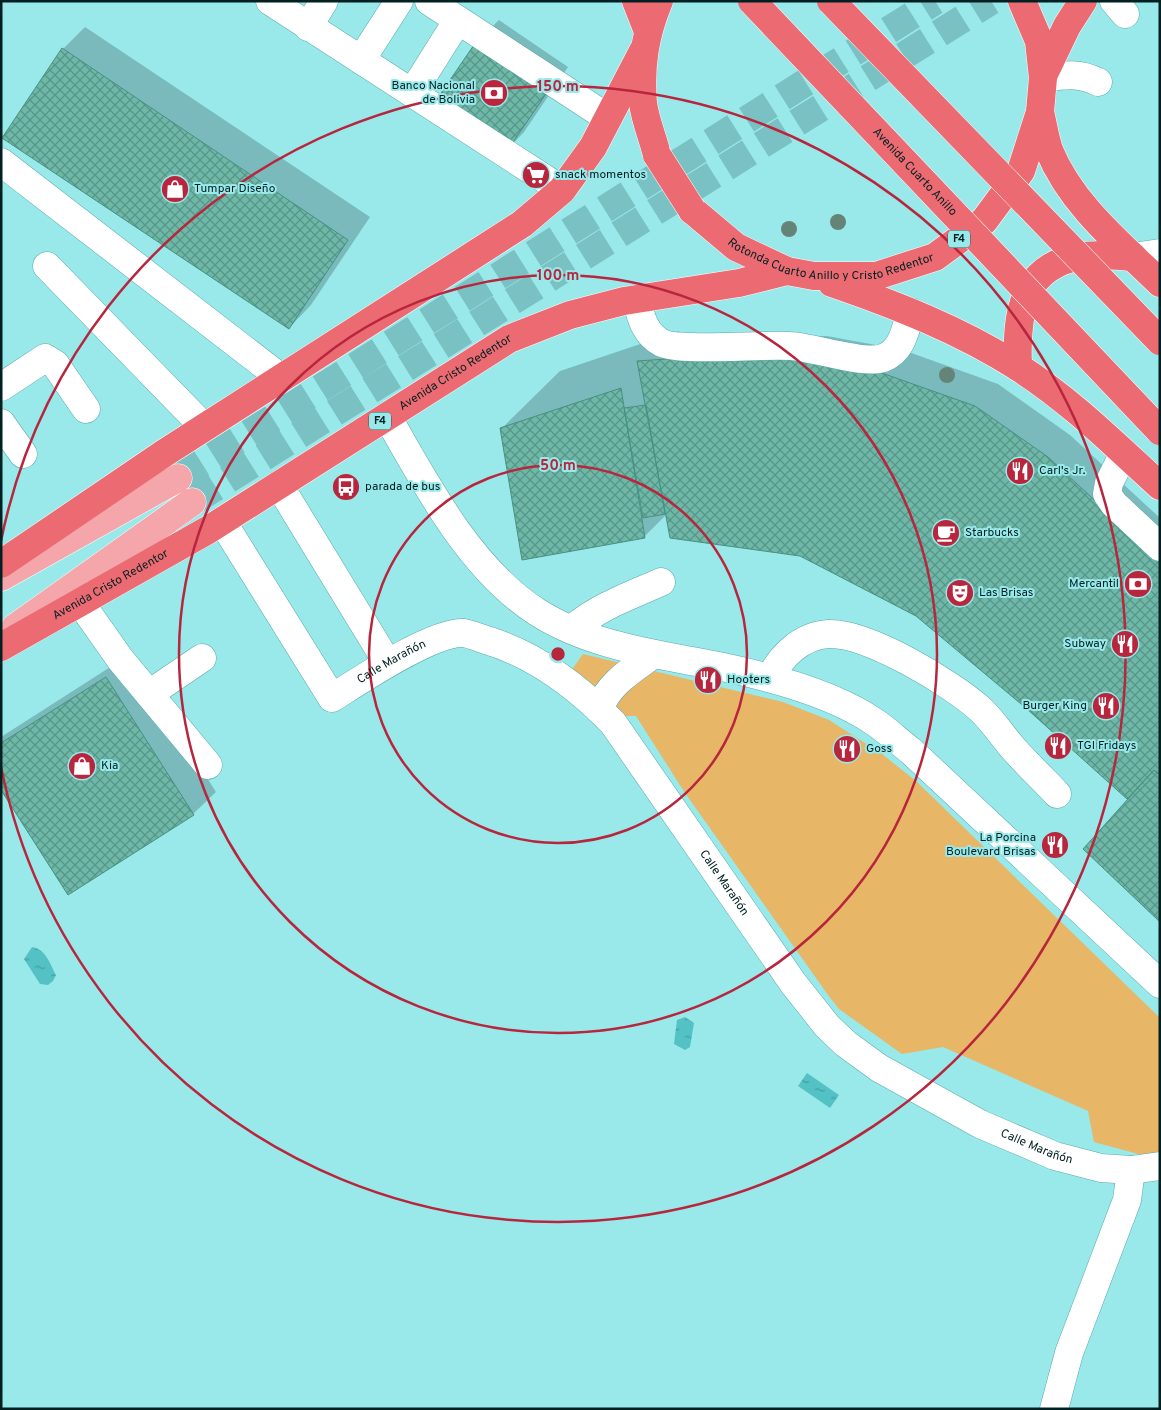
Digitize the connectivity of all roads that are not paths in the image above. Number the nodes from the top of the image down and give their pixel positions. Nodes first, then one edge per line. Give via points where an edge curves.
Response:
1 (270, 1) edge
2 (324, 1) edge
3 (399, 1) edge
4 (429, 1) edge
5 (636, 1) edge
6 (659, 1) edge
7 (752, 1) edge
8 (831, 1) edge
9 (1022, 1) edge
10 (1082, 1) edge
11 (458, 20) junction
12 (308, 27) junction
13 (645, 40) junction
14 (361, 60) junction
15 (1043, 78) junction
16 (1098, 82) dead end
17 (412, 93) junction
18 (1040, 112) junction
19 (608, 118) junction
20 (1, 162) edge
21 (562, 190) junction
22 (1160, 253) edge
23 (1133, 257) junction
24 (48, 266) dead end
25 (787, 270) junction
26 (814, 276) junction
27 (1160, 283) edge
28 (636, 299) junction
29 (911, 312) junction
30 (1160, 341) edge
31 (1018, 367) junction
32 (282, 378) junction
33 (1, 387) edge
34 (86, 409) dead end
35 (387, 416) junction
36 (1, 423) edge
37 (204, 428) junction
38 (1160, 431) edge
39 (1124, 453) junction
40 (22, 454) dead end
41 (178, 478) tunnel mouth
42 (279, 485) junction
43 (1160, 486) edge
44 (192, 502) tunnel mouth
45 (222, 521) junction
46 (1160, 547) edge
47 (1, 564) edge
48 (1, 577) edge
49 (662, 582) dead end
50 (80, 602) junction
51 (572, 629) junction
52 (1, 637) edge
53 (1, 647) edge
54 (654, 654) junction
55 (202, 658) dead end
56 (387, 662) junction
57 (770, 678) junction
58 (149, 694) junction
59 (599, 709) junction
60 (208, 765) dead end
61 (1057, 794) dead end
62 (1160, 984) edge
63 (1160, 1166) edge
64 (1131, 1170) junction
65 (1056, 1407) edge

1 - 12 street
2 - 12 street
3 - 14 street
4 - 11 street
5 - 13 highway, F4
6 - 13 highway, Rotonda Cuarto Anillo y Cristo Redentor / F4
7 - 38 highway, Avenida Cuarto Anillo, bridge
8 - 30 highway, bridge
9 - 15 highway, Rotonda Cuarto Anillo y Cristo Redentor / F4 via 1039,41
10 - 15 highway
11 - 17 street
11 - 19 street
12 - 14 street
13 - 19 highway, F4
13 - 25 highway, Rotonda Cuarto Anillo y Cristo Redentor / F4, bridge via 644,104 657,155 692,210 736,247
14 - 17 street
15 - 16 street via 1074,74
15 - 18 highway, Rotonda Cuarto Anillo y Cristo Redentor / F4
17 - 21 street
18 - 23 highway via 1049,149 1071,191
18 - 26 highway, Rotonda Cuarto Anillo y Cristo Redentor / F4 via 1021,171 984,221 942,252 876,276
19 - 21 highway, F4 via 593,147
20 - 32 street
21 - 32 highway, F4 via 522,224
22 - 23 street
23 - 27 highway
23 - 31 highway via 1083,256 1056,264 1036,279 1018,319
24 - 37 street
25 - 26 highway, Rotonda Cuarto Anillo y Cristo Redentor / F4
25 - 28 highway, Avenida Cristo Redentor / F4 via 739,282
26 - 29 highway
28 - 29 street via 648,333 668,345 794,346 869,359 884,358 901,345
28 - 35 highway, Avenida Cristo Redentor / F4 via 570,315 509,339
29 - 31 highway
31 - 39 highway via 1080,414
32 - 37 highway, F4
33 - 34 street via 45,358 55,364
35 - 42 highway, Avenida Cristo Redentor / F4
35 - 51 street via 427,488 460,535 495,576 538,613
36 - 40 street
37 - 47 highway, F4
39 - 43 highway
39 - 46 street via 1107,494
41 - 48 main road
42 - 45 highway, Avenida Cristo Redentor / F4
42 - 56 street
44 - 52 main road, Avenida Cristo Redentor
45 - 50 highway, Avenida Cristo Redentor / F4
45 - 56 street, Calle Marañón via 332,698
49 - 51 street via 615,602
50 - 53 highway, Avenida Cristo Redentor / F4
50 - 58 street
51 - 54 street
54 - 57 street
54 - 59 street via 613,684
55 - 58 street
56 - 59 street, Calle Marañón via 444,637 464,633 503,645 547,668
57 - 61 street via 779,660 805,640 827,634 850,637 938,678 980,709
57 - 62 street via 809,691 875,722 911,751
58 - 60 street
59 - 64 street, Calle Marañón via 640,761 793,983 827,1026 846,1044 879,1068 980,1124 1055,1156 1101,1168
63 - 64 street, Calle Marañón
64 - 65 street via 1127,1200 1069,1353

